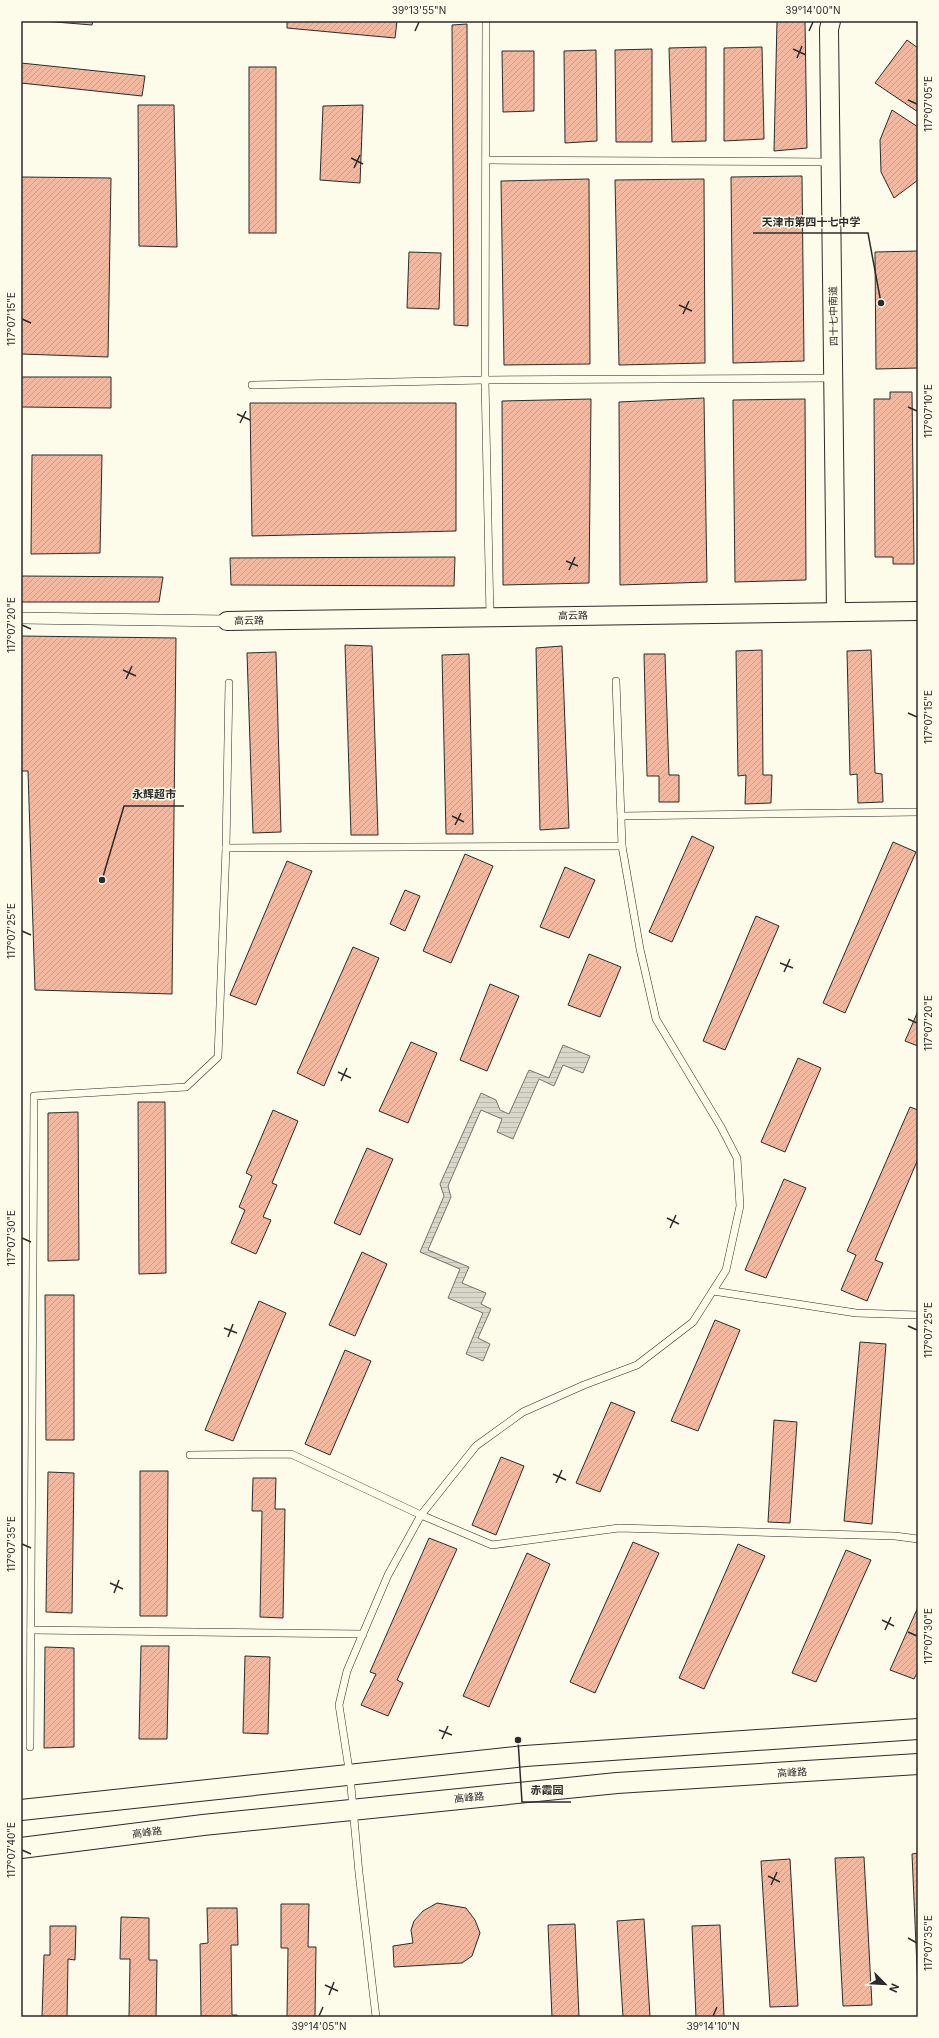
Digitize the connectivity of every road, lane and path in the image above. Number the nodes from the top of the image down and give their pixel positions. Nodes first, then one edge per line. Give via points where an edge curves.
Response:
1 (486, 21) edge
2 (831, 21) edge
3 (486, 160) junction
4 (831, 162) junction
5 (834, 378) junction
6 (485, 380) junction
7 (252, 385) dead end
8 (836, 611) junction
9 (918, 611) edge
10 (490, 616) junction
11 (21, 618) edge
12 (227, 620) joint
13 (616, 681) dead end
14 (228, 683) dead end
15 (918, 812) edge
16 (621, 816) junction
17 (622, 846) junction
18 (226, 848) junction
19 (712, 1291) junction
20 (918, 1315) edge
21 (190, 1455) dead end
22 (421, 1515) junction
23 (918, 1539) edge
24 (31, 1630) junction
25 (363, 1634) junction
26 (918, 1729) edge
27 (30, 1747) dead end
28 (918, 1764) edge
29 (350, 1776) junction
30 (352, 1809) junction
31 (21, 1810) edge
32 (21, 1848) edge
33 (376, 2017) edge

1 - 3 lane
2 - 4 street, 四十七中南道
3 - 4 lane
3 - 6 lane
4 - 5 street, 四十七中南道
5 - 6 lane
5 - 8 street, 四十七中南道
6 - 7 lane
6 - 10 lane
8 - 9 street, 高云路
8 - 10 street, 高云路
10 - 12 street, 高云路
11 - 12 street
13 - 16 lane
14 - 18 lane
15 - 16 lane
16 - 17 lane
17 - 18 lane
17 - 19 lane via 640,949 656,1019 737,1158 740,1206 726,1270
18 - 24 lane via 218,1057 186,1087 34,1096
19 - 20 lane via 856,1313
19 - 22 lane via 693,1322 637,1365 523,1412 476,1446
21 - 22 lane via 291,1454
22 - 23 lane via 492,1545 619,1528 896,1536
22 - 25 lane via 388,1575
24 - 25 lane
24 - 27 lane
25 - 29 lane via 347,1671 339,1705
26 - 29 main road via 525,1756
28 - 30 main road, 高峰路 via 617,1783
29 - 30 lane
29 - 31 main road
30 - 32 main road, 高峰路
30 - 33 lane

